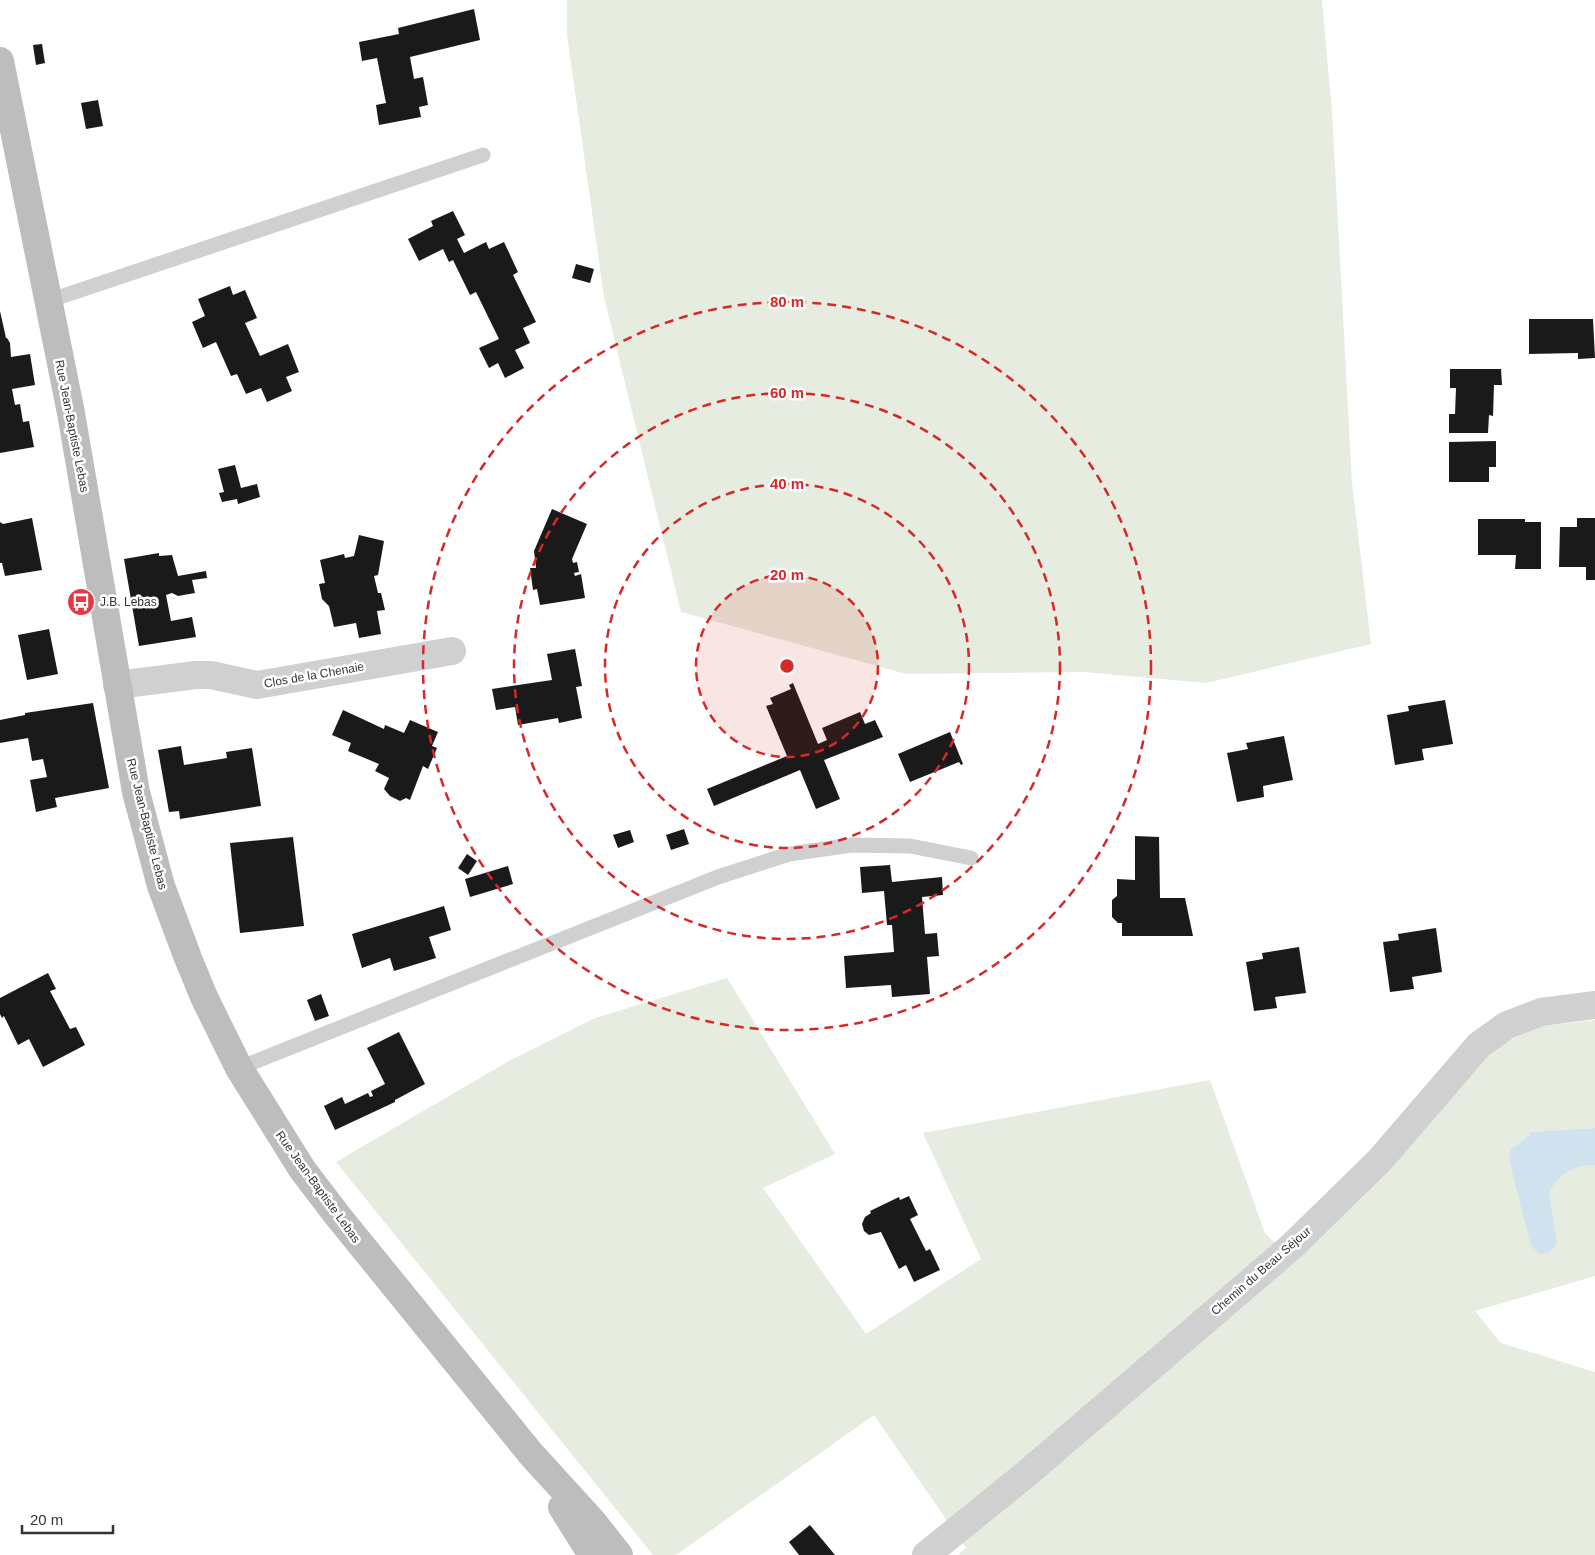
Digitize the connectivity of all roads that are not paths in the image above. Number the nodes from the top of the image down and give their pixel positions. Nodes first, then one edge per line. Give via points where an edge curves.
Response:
1 (0, 61) edge
2 (483, 155) dead end
3 (48, 301) junction
4 (452, 651) dead end
5 (117, 685) junction
6 (971, 858) dead end
7 (1595, 1005) edge
8 (239, 1068) junction
9 (531, 1454) junction
10 (592, 1555) edge
11 (619, 1555) edge
12 (926, 1555) edge

1 - 3 main road, Rue Jean-Baptiste Lebas
2 - 3 lane
3 - 5 main road, Rue Jean-Baptiste Lebas
4 - 5 street, Clos de la Chenaie via 257,685 196,675
5 - 8 main road, Rue Jean-Baptiste Lebas via 136,792 161,886 204,997
6 - 8 lane via 910,846 852,845 789,854 718,877
7 - 12 street, Chemin du Beau Séjour via 1541,1012 1507,1025 1479,1045 1380,1160 1291,1247
8 - 9 main road, Rue Jean-Baptiste Lebas via 286,1146 325,1200
9 - 10 main road, Rue Jean-Baptiste Lebas
9 - 11 main road, Rue Jean-Baptiste Lebas

